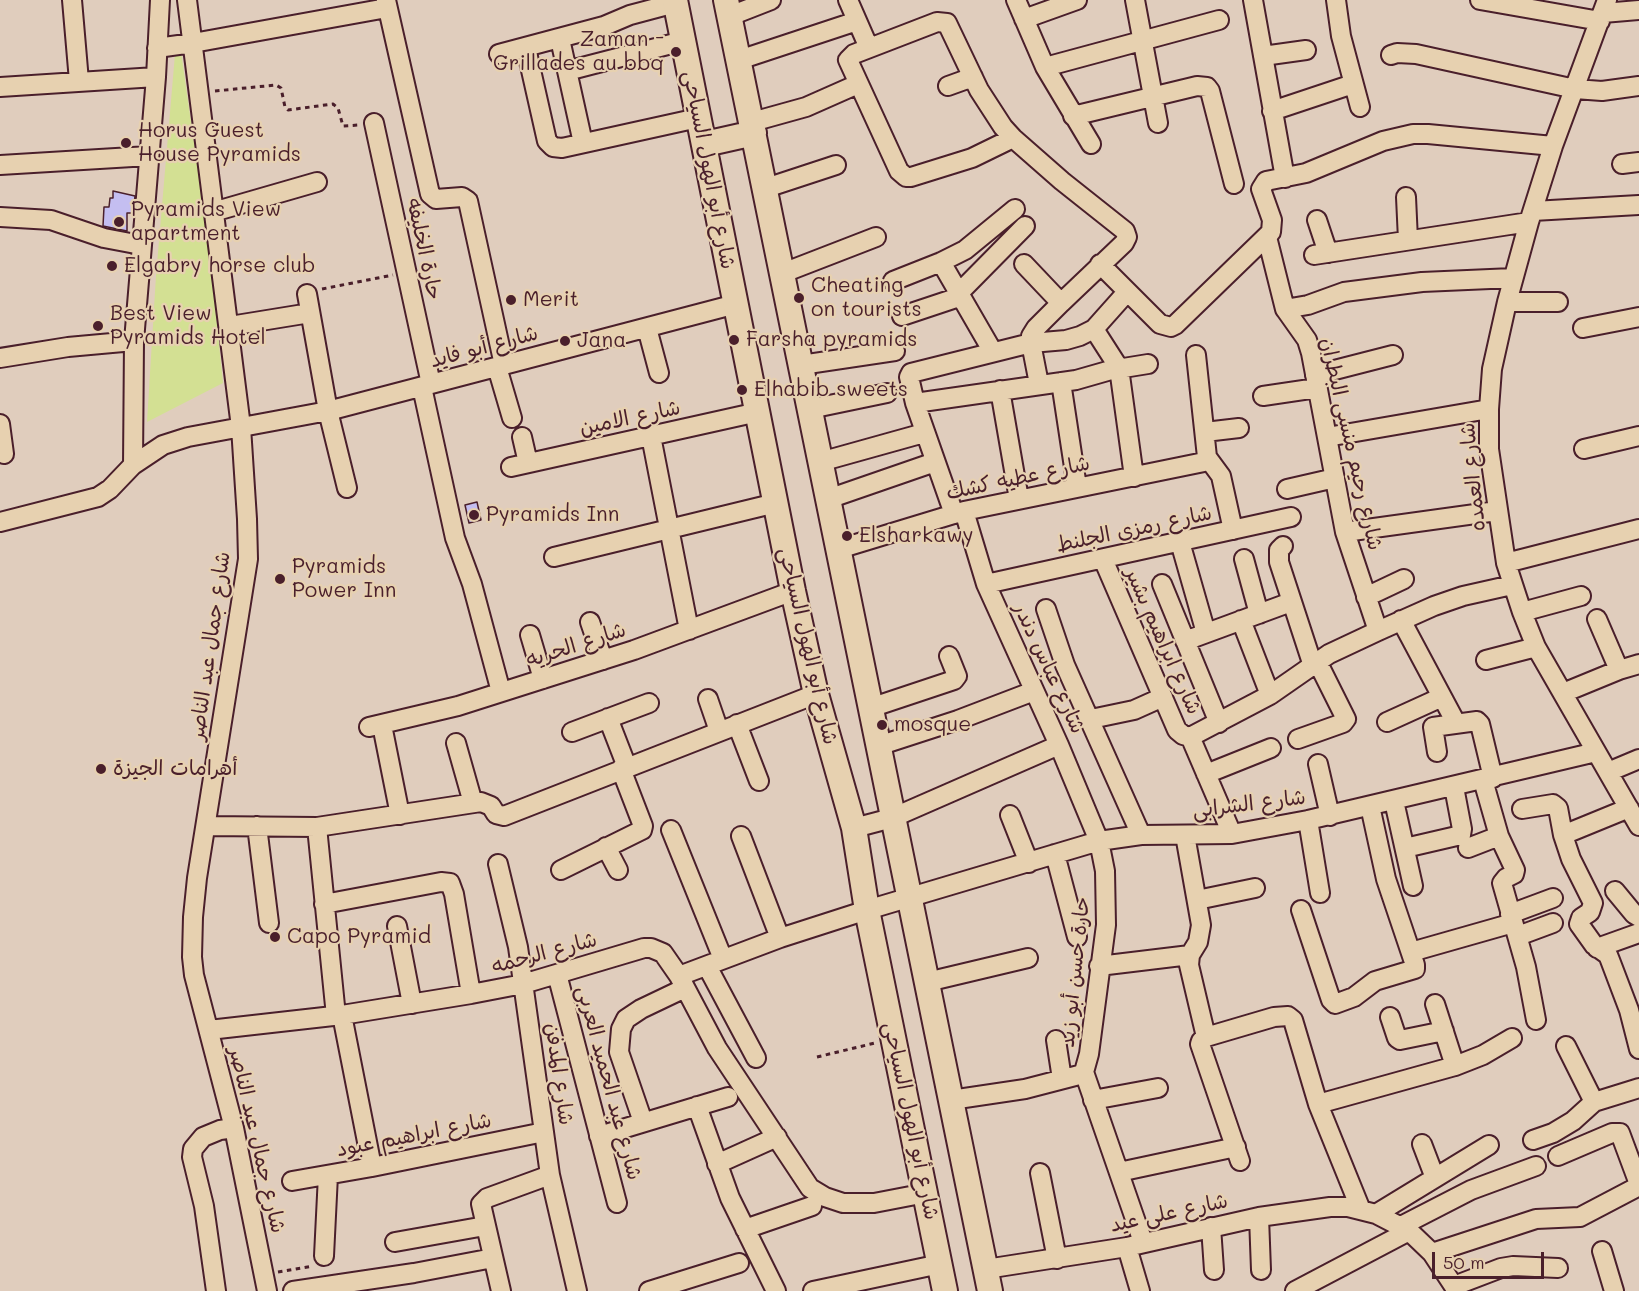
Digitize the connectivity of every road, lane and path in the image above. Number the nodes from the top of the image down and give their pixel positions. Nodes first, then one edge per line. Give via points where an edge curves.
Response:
1 (72, 0) edge
2 (160, 0) edge
3 (187, 0) edge
4 (771, 0) edge
5 (848, 0) edge
6 (1016, 0) edge
7 (1077, 0) edge
8 (1135, 0) edge
9 (1253, 0) edge
10 (1336, 0) edge
11 (1480, 0) edge
12 (675, 2) edge
13 (387, 4) edge
14 (728, 8) edge
15 (1639, 10) edge
16 (1603, 11) edge
17 (1024, 19) junction
18 (1219, 20) dead end
19 (857, 21) junction
20 (560, 39) junction
21 (1142, 40) junction
22 (683, 41) junction
23 (193, 43) junction
24 (157, 48) junction
25 (526, 48) junction
26 (869, 48) junction
27 (1306, 50) dead end
28 (499, 54) dead end
29 (1391, 55) dead end
30 (1263, 56) junction
31 (739, 60) junction
32 (1046, 67) junction
33 (567, 71) junction
34 (156, 77) junction
35 (973, 77) junction
36 (79, 81) junction
37 (858, 84) junction
38 (1353, 84) junction
39 (948, 86) dead end
40 (1639, 86) edge
41 (0, 87) edge
42 (1575, 89) junction
43 (198, 93) junction
44 (1152, 96) junction
45 (1360, 107) dead end
46 (1272, 111) junction
47 (1073, 116) junction
48 (698, 118) junction
49 (374, 123) joint
50 (1158, 123) dead end
51 (753, 128) junction
52 (1013, 138) junction
53 (583, 143) junction
54 (705, 144) junction
55 (1090, 144) dead end
56 (1553, 146) junction
57 (149, 156) junction
58 (0, 165) edge
59 (836, 165) dead end
60 (1285, 178) junction
61 (317, 182) dead end
62 (1234, 184) dead end
63 (766, 188) junction
64 (1406, 197) dead end
65 (1639, 205) edge
66 (1016, 209) dead end
67 (213, 212) junction
68 (0, 217) edge
69 (1531, 217) junction
70 (1317, 220) dead end
71 (1024, 226) dead end
72 (876, 237) dead end
73 (1267, 237) junction
74 (1408, 240) junction
75 (141, 245) junction
76 (941, 262) junction
77 (1024, 264) dead end
78 (1100, 264) junction
79 (406, 272) junction
80 (783, 273) junction
81 (1513, 278) junction
82 (893, 281) dead end
83 (1127, 291) junction
84 (307, 294) joint
85 (960, 294) junction
86 (1507, 302) junction
87 (1558, 302) dead end
88 (1060, 303) junction
89 (736, 304) junction
90 (1285, 309) junction
91 (310, 313) junction
92 (902, 316) dead end
93 (1639, 317) edge
94 (230, 326) junction
95 (647, 328) junction
96 (1583, 328) dead end
97 (1094, 329) junction
98 (134, 341) junction
99 (1031, 343) junction
100 (895, 351) dead end
101 (993, 352) junction
102 (1196, 355) dead end
103 (1393, 355) dead end
104 (0, 358) edge
105 (1148, 364) dead end
106 (801, 365) junction
107 (500, 366) junction
108 (1119, 368) junction
109 (659, 373) dead end
110 (1316, 381) junction
111 (1061, 382) junction
112 (1039, 384) junction
113 (427, 385) junction
114 (999, 390) junction
115 (887, 393) dead end
116 (1263, 396) dead end
117 (915, 403) junction
118 (810, 410) junction
119 (1488, 410) junction
120 (328, 411) junction
121 (758, 412) junction
122 (512, 418) dead end
123 (0, 424) edge
124 (241, 427) junction
125 (1239, 428) dead end
126 (1205, 432) junction
127 (924, 433) junction
128 (522, 436) dead end
129 (651, 436) junction
130 (1639, 436) edge
131 (1327, 437) junction
132 (1584, 449) dead end
133 (4, 454) dead end
134 (1209, 461) junction
135 (820, 462) junction
136 (934, 462) junction
137 (133, 465) junction
138 (1134, 477) junction
139 (1335, 478) junction
140 (1077, 487) junction
141 (347, 488) dead end
142 (1287, 489) dead end
143 (828, 499) junction
144 (1019, 500) junction
145 (776, 503) junction
146 (1497, 511) junction
147 (959, 513) junction
148 (1291, 517) dead end
149 (0, 522) edge
150 (1639, 529) edge
151 (670, 530) junction
152 (1233, 530) junction
153 (1345, 532) junction
154 (1180, 542) junction
155 (1283, 546) dead end
156 (838, 549) junction
157 (554, 557) dead end
158 (1103, 559) junction
159 (1244, 559) dead end
160 (1506, 563) junction
161 (1404, 579) dead end
162 (1162, 584) dead end
163 (986, 585) junction
164 (1512, 585) junction
165 (793, 591) junction
166 (1581, 596) dead end
167 (1366, 597) junction
168 (1291, 602) junction
169 (1046, 609) dead end
170 (1521, 612) junction
171 (1259, 614) junction
172 (1241, 620) junction
173 (1401, 620) junction
174 (1597, 620) dead end
175 (590, 622) dead end
176 (689, 630) junction
177 (1378, 631) junction
178 (1206, 633) junction
179 (530, 635) dead end
180 (1185, 641) junction
181 (1536, 647) junction
182 (950, 656) dead end
183 (603, 660) junction
184 (1486, 660) dead end
185 (1639, 664) edge
186 (1316, 665) junction
187 (1619, 670) junction
188 (543, 679) junction
189 (1034, 691) junction
190 (501, 692) junction
191 (1563, 693) junction
192 (816, 694) junction
193 (1270, 695) junction
194 (1163, 696) junction
195 (1442, 696) junction
196 (708, 699) dead end
197 (649, 703) dead end
198 (870, 708) junction
199 (609, 718) junction
200 (1091, 719) junction
201 (1387, 722) dead end
202 (1219, 723) junction
203 (1456, 723) junction
204 (737, 724) junction
205 (719, 731) junction
206 (572, 732) dead end
207 (1190, 737) junction
208 (1298, 739) dead end
209 (456, 743) dead end
210 (1059, 745) junction
211 (878, 746) junction
212 (1271, 748) dead end
213 (1437, 752) dead end
214 (1596, 752) junction
215 (1639, 759) edge
216 (1318, 764) dead end
217 (624, 768) junction
218 (1608, 772) junction
219 (1206, 774) junction
220 (1488, 779) junction
221 (759, 781) dead end
222 (1454, 787) junction
223 (1394, 801) junction
224 (473, 803) junction
225 (1370, 806) junction
226 (1629, 808) junction
227 (1522, 809) dead end
228 (400, 814) junction
229 (1010, 815) dead end
230 (1330, 816) junction
231 (892, 818) junction
232 (1308, 820) junction
233 (206, 826) junction
234 (257, 826) junction
235 (1639, 826) edge
236 (317, 827) junction
237 (855, 828) junction
238 (672, 830) dead end
239 (1232, 834) junction
240 (1141, 835) junction
241 (1185, 835) junction
242 (1563, 835) junction
243 (741, 836) dead end
244 (1499, 836) junction
245 (1099, 841) junction
246 (606, 848) junction
247 (1405, 848) junction
248 (1468, 848) dead end
249 (1055, 854) junction
250 (1029, 863) junction
251 (498, 864) dead end
252 (561, 870) dead end
253 (618, 870) dead end
254 (1413, 886) dead end
255 (1255, 888) dead end
256 (1320, 893) dead end
257 (1553, 898) dead end
258 (910, 899) junction
259 (1591, 899) junction
260 (1197, 900) junction
261 (324, 904) junction
262 (867, 910) junction
263 (1301, 910) dead end
264 (1639, 917) edge
265 (269, 922) dead end
266 (1553, 923) dead end
267 (1514, 924) junction
268 (397, 926) dead end
269 (1639, 933) edge
270 (1077, 937) dead end
271 (780, 938) junction
272 (1598, 948) junction
273 (1411, 952) junction
274 (1190, 955) junction
275 (1028, 958) dead end
276 (715, 962) junction
277 (1099, 966) junction
278 (557, 974) junction
279 (682, 982) junction
280 (927, 982) junction
281 (523, 984) junction
282 (471, 994) junction
283 (412, 1004) junction
284 (1435, 1004) dead end
285 (339, 1015) junction
286 (1390, 1017) dead end
287 (1536, 1020) dead end
288 (209, 1030) junction
289 (1444, 1031) junction
290 (1512, 1038) dead end
291 (894, 1039) junction
292 (1056, 1040) dead end
293 (1203, 1042) junction
294 (1566, 1046) dead end
295 (1639, 1049) edge
296 (816, 1057) dead end
297 (756, 1058) dead end
298 (1455, 1066) junction
299 (1084, 1072) junction
300 (1062, 1079) junction
301 (1158, 1088) dead end
302 (1639, 1088) edge
303 (728, 1096) dead end
304 (951, 1100) junction
305 (1093, 1100) junction
306 (1594, 1101) junction
307 (1318, 1104) junction
308 (697, 1106) junction
309 (643, 1122) junction
310 (234, 1128) junction
311 (544, 1132) junction
312 (599, 1136) junction
313 (777, 1137) junction
314 (1533, 1140) dead end
315 (1422, 1144) dead end
316 (1489, 1145) dead end
317 (1558, 1156) dead end
318 (717, 1164) junction
319 (1536, 1166) dead end
320 (372, 1167) junction
321 (1119, 1172) junction
322 (1040, 1173) dead end
323 (328, 1175) junction
324 (550, 1175) junction
325 (1435, 1178) junction
326 (292, 1181) dead end
327 (1639, 1185) edge
328 (926, 1194) junction
329 (617, 1203) dead end
330 (812, 1206) dead end
331 (1369, 1212) junction
332 (1259, 1217) junction
333 (485, 1226) junction
334 (1211, 1227) junction
335 (745, 1229) junction
336 (1405, 1229) junction
337 (395, 1242) dead end
338 (1135, 1244) junction
339 (1602, 1251) dead end
340 (1432, 1253) junction
341 (493, 1258) junction
342 (1057, 1259) junction
343 (319, 1261) joint
344 (739, 1263) dead end
345 (940, 1264) junction
346 (1558, 1268) dead end
347 (1214, 1270) dead end
348 (1261, 1270) dead end
349 (988, 1280) edge
350 (266, 1282) edge
351 (837, 1289) edge
352 (1456, 1289) edge
353 (216, 1291) edge
354 (292, 1291) edge
355 (501, 1291) edge
356 (578, 1291) edge
357 (650, 1291) edge
358 (776, 1291) edge
359 (813, 1291) edge
360 (945, 1291) edge
361 (1140, 1291) edge
362 (1295, 1291) edge
363 (1614, 1291) edge

1 - 36 street
2 - 24 street
3 - 23 street, شارع جمال عبد الناصر
4 - 14 street
5 - 19 street
6 - 17 street
7 - 17 street
8 - 21 street
9 - 30 street
10 - 38 street
11 - 16 street
12 - 20 street
12 - 22 main road, شارع أبو الهول السياحى
13 - 23 street
13 - 107 street via 430,194 438,199 462,197 468,201
14 - 31 main road, شارع أبو الهول السياحى
15 - 16 street
16 - 42 street, شارع العمده
17 - 32 street
18 - 21 street
19 - 26 street
19 - 31 street
20 - 25 street
20 - 33 street
21 - 32 street
21 - 44 street
22 - 33 street
22 - 48 main road, شارع أبو الهول السياحى
23 - 24 street
23 - 43 street, شارع جمال عبد الناصر
24 - 34 street
25 - 28 street
25 - 53 street via 547,141 557,148
26 - 35 street via 937,22 947,23
26 - 37 street via 848,60
27 - 30 street
29 - 42 street via 1416,54
30 - 46 street
31 - 51 main road, شارع أبو الهول السياحى
32 - 47 street
33 - 53 street
34 - 36 street
34 - 57 street
35 - 39 street
35 - 52 street via 990,109
36 - 41 street
37 - 51 street
37 - 52 street via 899,171 906,177 972,158
38 - 45 street
38 - 46 street
40 - 42 street via 1602,91
42 - 56 street, شارع العمده
43 - 49 path via 276,85 282,90 288,110 333,104 344,127
43 - 67 street, شارع جمال عبد الناصر
44 - 47 street
44 - 50 street
44 - 62 street via 1207,87
46 - 60 street
47 - 55 street
48 - 53 street
48 - 54 main road, شارع أبو الهول السياحى
49 - 79 street, حارة الخليفه
51 - 54 main road
51 - 63 main road, شارع أبو الهول السياحى
52 - 78 street via 1125,231 1126,240
54 - 89 main road, شارع أبو الهول السياحى
56 - 60 street via 1413,134 1383,141 1326,166
56 - 69 street, شارع العمده
57 - 58 street
57 - 75 street
59 - 63 street
60 - 73 street, شارع رحيم منسى البطران via 1266,181 1261,189 1273,226
61 - 67 street
63 - 80 main road, شارع أبو الهول السياحى
64 - 74 street
65 - 69 street
66 - 76 street via 965,250
67 - 94 street, شارع جمال عبد الناصر
68 - 75 street via 51,220 104,238
69 - 74 street
69 - 81 street, شارع العمده
70 - 74 street via 1321,254
71 - 85 street
72 - 80 street
73 - 83 street via 1171,327 1160,324
73 - 90 street, شارع رحيم منسى البطران
75 - 98 street
76 - 82 street
76 - 85 street
77 - 88 street
78 - 83 street
78 - 88 street
79 - 84 path
79 - 113 street, حارة الخليفه
80 - 106 main road, شارع أبو الهول السياحى
81 - 86 street, شارع العمده
81 - 90 street via 1422,282 1344,292
83 - 97 street
84 - 91 street
85 - 92 street
85 - 101 street
86 - 87 street
86 - 119 street, شارع العمده via 1492,369
88 - 99 street via 1036,328
89 - 95 street, شارع أبو فايد
89 - 121 main road, شارع أبو الهول السياحى
90 - 110 street, شارع رحيم منسى البطران via 1307,340
91 - 94 street
91 - 120 street
93 - 96 street
94 - 124 street, شارع جمال عبد الناصر
95 - 107 street, شارع أبو فايد
95 - 109 street
97 - 99 street via 1073,339
97 - 108 street
98 - 104 street
98 - 137 street
99 - 101 street
99 - 112 street
100 - 106 street
101 - 117 street, شارع عباس دندر via 911,373
102 - 126 street
103 - 110 street
105 - 108 street
106 - 118 main road, شارع أبو الهول السياحى
107 - 113 street, شارع أبو فايد
107 - 122 street
108 - 111 street
108 - 138 street
110 - 116 street
110 - 131 street, شارع رحيم منسى البطران
111 - 112 street
111 - 140 street
112 - 114 street
113 - 120 street, شارع أبو فايد
113 - 190 street, حارة الخليفه via 455,538
114 - 117 street
114 - 144 street
115 - 118 street
117 - 127 street, شارع عباس دندر
118 - 135 main road, شارع أبو الهول السياحى
119 - 131 street
119 - 146 street, شارع العمده
120 - 124 street, شارع أبو فايد
120 - 141 street
121 - 129 street, شارع الامين
121 - 145 main road, شارع أبو الهول السياحى
123 - 133 street
124 - 137 street, شارع أبو فايد via 163,445
124 - 233 street, شارع جمال عبد الناصر via 248,559
125 - 126 street
126 - 134 street
127 - 135 street
127 - 136 street, شارع عباس دندر
128 - 129 street, شارع الامين via 519,465
129 - 151 street
130 - 132 street
131 - 139 street, شارع رحيم منسى البطران
134 - 138 street, شارع عطيه كشك
134 - 152 street via 1221,476
135 - 143 main road, شارع أبو الهول السياحى
136 - 143 street
136 - 147 street, شارع عباس دندر
137 - 149 street, شارع أبو فايد via 98,497
138 - 140 street, شارع عطيه كشك
139 - 142 street
139 - 153 street, شارع رحيم منسى البطران
140 - 144 street, شارع عطيه كشك
143 - 156 main road, شارع أبو الهول السياحى
144 - 147 street, شارع عطيه كشك
145 - 151 street
145 - 165 main road, شارع أبو الهول السياحى
146 - 153 street
146 - 160 street, شارع العمده
147 - 156 street, شارع عطيه كشك
147 - 163 street, شارع عباس دندر
148 - 152 street, شارع رمزى الجلنط
150 - 160 street
151 - 157 street
151 - 176 street
152 - 154 street, شارع رمزى الجلنط
153 - 167 street, شارع رحيم منسى البطران
154 - 158 street, شارع رمزى الجلنط
154 - 178 street
155 - 168 street via 1279,562
156 - 198 main road, شارع أبو الهول السياحى
158 - 163 street, شارع رمزى الجلنط
158 - 194 street, شارع ابراهيم بشير
159 - 171 street
160 - 164 street, شارع العمده
161 - 167 street
162 - 180 street
163 - 189 street, شارع عباس دندر
164 - 170 street, شارع العمده
164 - 173 street via 1463,596
165 - 176 street, شارع الحريه
165 - 192 main road, شارع أبو الهول السياحى
166 - 170 street
167 - 177 street, شارع رحيم منسى البطران
168 - 171 street
168 - 186 street
169 - 200 street via 1065,665
170 - 181 street, شارع العمده
171 - 172 street
172 - 178 street
172 - 193 street
173 - 177 street
173 - 195 street
174 - 187 street
175 - 183 street
176 - 183 street, شارع الحريه
177 - 186 street via 1329,654
178 - 180 street
179 - 188 street
180 - 202 street
181 - 184 street
181 - 191 street, شارع العمده
182 - 198 street via 957,676 954,680
183 - 188 street, شارع الحريه
185 - 187 street
186 - 193 street
186 - 208 street via 1346,719
187 - 191 street
188 - 190 street, شارع الحريه
189 - 210 street, شارع عباس دندر
189 - 211 street
190 - 228 street, شارع الحريه via 375,726
191 - 214 street, شارع العمده
192 - 204 street
192 - 237 main road, شارع أبو الهول السياحى
193 - 202 street
194 - 200 street via 1134,710
194 - 207 street, شارع ابراهيم بشير via 1177,730
195 - 201 street
195 - 203 street
196 - 205 street
197 - 199 street
198 - 211 main road, شارع أبو الهول السياحى
199 - 206 street
199 - 217 street
200 - 240 street
202 - 207 street
203 - 213 street via 1433,727
203 - 220 street via 1480,724
204 - 205 street
204 - 221 street
205 - 217 street
207 - 219 street, شارع ابراهيم بشير
209 - 224 street
210 - 231 street
210 - 245 street, شارع عباس دندر
211 - 231 main road, شارع أبو الهول السياحى
212 - 219 street
214 - 218 street, شارع العمده
214 - 220 street, شارع الشرابى
215 - 218 street
216 - 230 street
217 - 224 street via 504,816 496,814 488,804
217 - 246 street via 643,827
218 - 226 street, شارع العمده
219 - 239 street, شارع ابراهيم بشير
220 - 222 street, شارع الشرابى
220 - 244 street
222 - 223 street, شارع الشرابى
222 - 247 street via 1461,835
223 - 225 street, شارع الشرابى
223 - 247 street
224 - 228 street
225 - 230 street, شارع الشرابى
225 - 273 street via 1386,879
226 - 235 street, شارع العمده
226 - 242 street
227 - 242 street via 1556,806
228 - 236 street
229 - 250 street
230 - 232 street, شارع الشرابى
231 - 237 street
231 - 258 main road, شارع أبو الهول السياحى
232 - 239 street, شارع الشرابى
232 - 256 street
233 - 234 street
233 - 288 street, شارع جمال عبد الناصر via 193,917 192,957
234 - 236 street
234 - 265 street
236 - 261 street
237 - 262 main road, شارع أبو الهول السياحى
238 - 276 street
239 - 241 street, شارع الشرابى
240 - 241 street, شارع الشرابى
240 - 245 street, شارع الشرابى
241 - 260 street
242 - 259 street
243 - 271 street
244 - 248 street
244 - 267 street via 1515,870 1502,883
245 - 249 street, شارع الشرابى
245 - 277 street, حارة حسن أبو زيد via 1106,870 1106,925
246 - 252 street
246 - 253 street
247 - 254 street
249 - 250 street, شارع الشرابى
249 - 270 street
250 - 258 street, شارع الشرابى
251 - 281 street, شارع المدفن via 516,935
255 - 260 street
257 - 267 street
258 - 262 street, شارع الشرابى
258 - 280 main road, شارع أبو الهول السياحى
259 - 264 street via 1618,890
259 - 272 street via 1590,912 1578,922
260 - 274 street via 1201,933
261 - 282 street via 450,883
261 - 285 street
262 - 271 street
262 - 291 main road, شارع أبو الهول السياحى
263 - 273 street via 1335,1004 1354,997 1375,981 1413,971
266 - 267 street
267 - 273 street
267 - 287 street
268 - 283 street
269 - 272 street
271 - 276 street
272 - 295 street via 1608,955
274 - 277 street
274 - 293 street
275 - 280 street
276 - 279 street
276 - 297 street
277 - 299 street, حارة حسن أبو زيد
278 - 279 street, شارع الرحمه via 651,948 663,952
278 - 281 street, شارع الرحمه
278 - 312 street, شارع عبد الحميد العربى
279 - 309 street via 626,1019 621,1029 619,1052
279 - 313 street, شارع الرحمه via 717,1048
280 - 304 main road, شارع أبو الهول السياحى
281 - 282 street, شارع الرحمه
281 - 311 street, شارع المدفن
282 - 283 street, شارع الرحمه
283 - 285 street, شارع الرحمه
284 - 289 street
285 - 288 street, شارع الرحمه
285 - 320 street
286 - 289 street via 1400,1040
288 - 310 street, شارع جمال عبد الناصر
289 - 298 street
290 - 298 street
291 - 296 path
291 - 328 main road, شارع أبو الهول السياحى
292 - 300 street
293 - 307 street via 1274,1017 1288,1016 1293,1020
293 - 321 street via 1238,1154
294 - 306 street
298 - 307 street
299 - 300 street
299 - 305 street
300 - 304 street
301 - 305 street
302 - 306 street
303 - 308 street
304 - 349 main road, شارع أبو الهول السياحى
305 - 321 street
306 - 314 street via 1573,1121
307 - 331 street
308 - 309 street
308 - 318 street
309 - 312 street
310 - 350 street, شارع جمال عبد الناصر
310 - 353 street via 203,1137 192,1156 204,1206
311 - 320 street, شارع ابراهيم عبود via 436,1161
311 - 324 street, شارع المدفن
312 - 329 street, شارع عبد الحميد العربى
313 - 318 street
313 - 328 street, شارع الرحمه via 810,1188 825,1197 843,1203 874,1203
315 - 325 street
316 - 325 street
317 - 327 street via 1620,1133
318 - 335 street
319 - 336 street via 1471,1190
320 - 323 street, شارع ابراهيم عبود
321 - 338 street
322 - 342 street
323 - 326 street, شارع ابراهيم عبود
323 - 343 street
324 - 333 street via 484,1199 481,1207
324 - 356 street, شارع المدفن
325 - 331 street
327 - 340 street via 1580,1216 1536,1219
328 - 345 main road, شارع أبو الهول السياحى
330 - 335 street
331 - 332 street, شارع على عيد via 1330,1207
331 - 336 street
332 - 334 street, شارع على عيد
332 - 348 street
333 - 337 street
333 - 341 street
334 - 338 street, شارع على عيد
334 - 347 street
335 - 358 street
336 - 340 street
336 - 362 street
338 - 342 street, شارع على عيد
338 - 361 street
339 - 363 street
340 - 352 street
341 - 354 street
341 - 355 street
342 - 349 street, شارع على عيد
343 - 350 path
344 - 357 street
345 - 351 street
345 - 360 main road, شارع أبو الهول السياحى
346 - 352 street via 1501,1268
351 - 359 street

